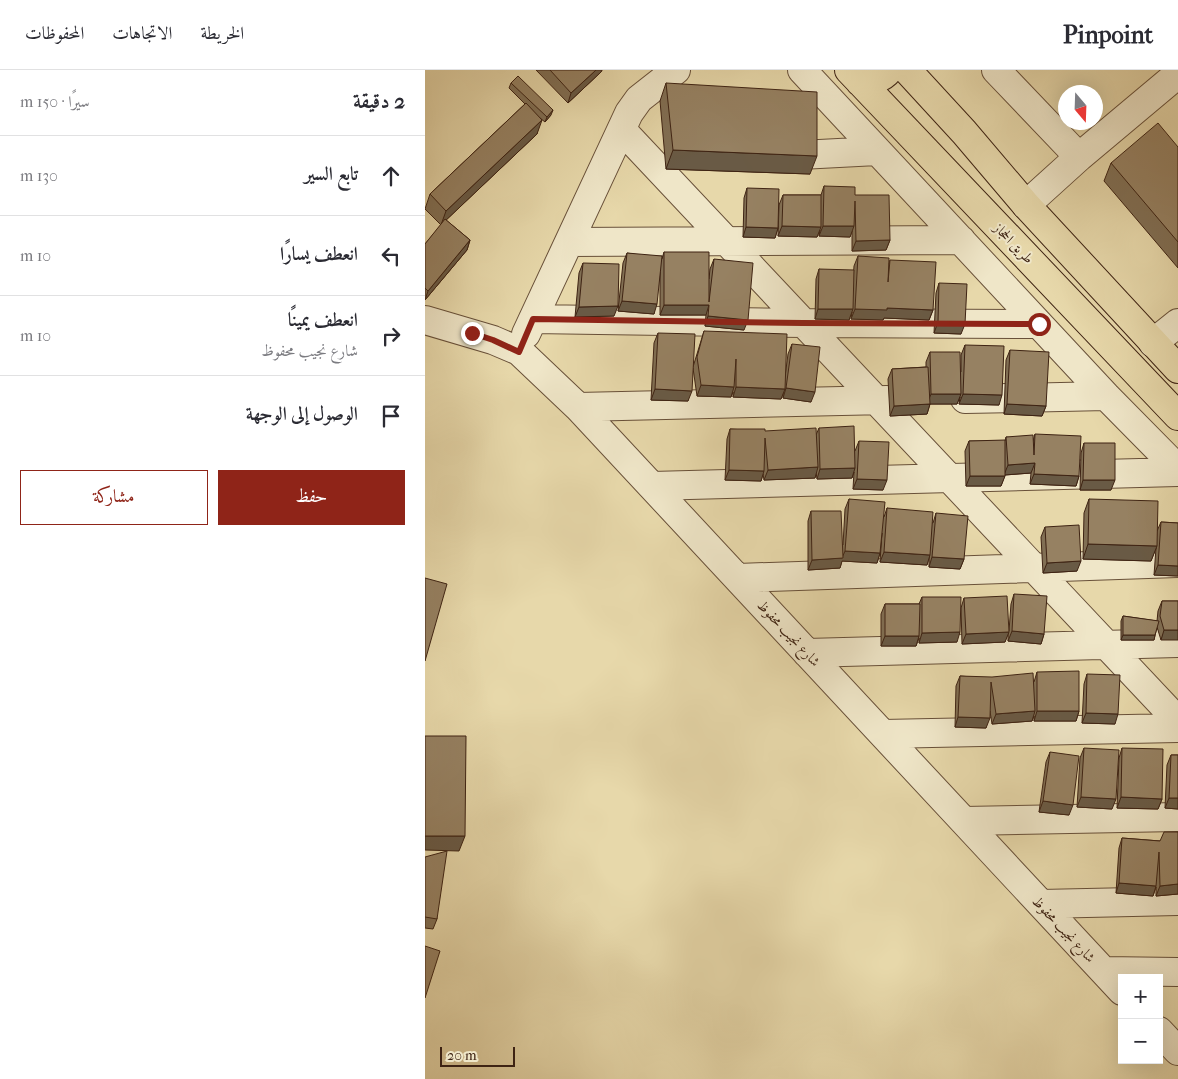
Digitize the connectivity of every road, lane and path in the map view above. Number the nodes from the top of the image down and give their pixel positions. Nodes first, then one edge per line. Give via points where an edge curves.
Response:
1 (676, 70) edge
2 (802, 70) edge
3 (909, 72) edge
4 (1005, 73) edge
5 (1178, 74) edge
6 (855, 76) edge
7 (622, 130) junction
8 (964, 132) junction
9 (877, 150) junction
10 (760, 157) edge
11 (1079, 157) junction
12 (682, 161) edge
13 (937, 161) junction
14 (652, 162) junction
15 (1026, 205) junction
16 (961, 240) junction
17 (569, 242) junction
18 (727, 242) junction
19 (533, 319) junction
20 (425, 322) edge
21 (803, 323) junction
22 (1178, 323) edge
23 (1039, 324) junction
24 (1153, 343) junction
25 (519, 352) junction
26 (1178, 370) edge
27 (1106, 396) junction
28 (876, 400) junction
29 (578, 407) junction
30 (1178, 416) edge
31 (1178, 471) edge
32 (948, 477) junction
33 (652, 486) junction
34 (1178, 563) edge
35 (1033, 567) junction
36 (738, 578) junction
37 (1178, 644) edge
38 (1106, 645) junction
39 (807, 652) junction
40 (1178, 721) edge
41 (1178, 728) edge
42 (883, 734) junction
43 (1178, 817) edge
44 (964, 821) junction
45 (1178, 901) edge
46 (1041, 904) junction
47 (1178, 972) edge
48 (1113, 981) edge
49 (1163, 1035) edge
50 (1178, 1051) edge

1 - 7 street via 639,99
2 - 9 street
3 - 6 main road via 870,81
3 - 8 main road
4 - 11 street
5 - 11 street
6 - 13 main road, طريق الحجاز
7 - 14 street
7 - 17 street
8 - 13 main road via 949,130 943,134 935,152
8 - 15 main road
9 - 10 street
9 - 16 street
11 - 15 street
12 - 14 street
13 - 30 main road, طريق الحجاز
14 - 18 street
15 - 24 main road
16 - 18 street
16 - 23 street
17 - 18 street
17 - 19 street
18 - 21 street
19 - 21 street
19 - 25 street
20 - 25 street, شارع نجيب محفوظ via 493,340
21 - 23 street
21 - 28 street
22 - 24 street
23 - 27 street
24 - 26 main road
25 - 29 street, شارع نجيب محفوظ
27 - 28 street
27 - 31 street
28 - 29 street
28 - 32 street
29 - 33 street, شارع نجيب محفوظ
31 - 32 street
32 - 33 street
32 - 35 street
33 - 36 street, شارع نجيب محفوظ
34 - 35 street
35 - 36 street
35 - 38 street
36 - 39 street, شارع نجيب محفوظ
37 - 38 street
38 - 39 street
38 - 40 street
39 - 42 street, شارع نجيب محفوظ
41 - 42 street
42 - 44 street, شارع نجيب محفوظ
43 - 44 street
44 - 46 street, شارع نجيب محفوظ
45 - 46 street
46 - 48 street, شارع نجيب محفوظ
47 - 48 street
49 - 50 street

